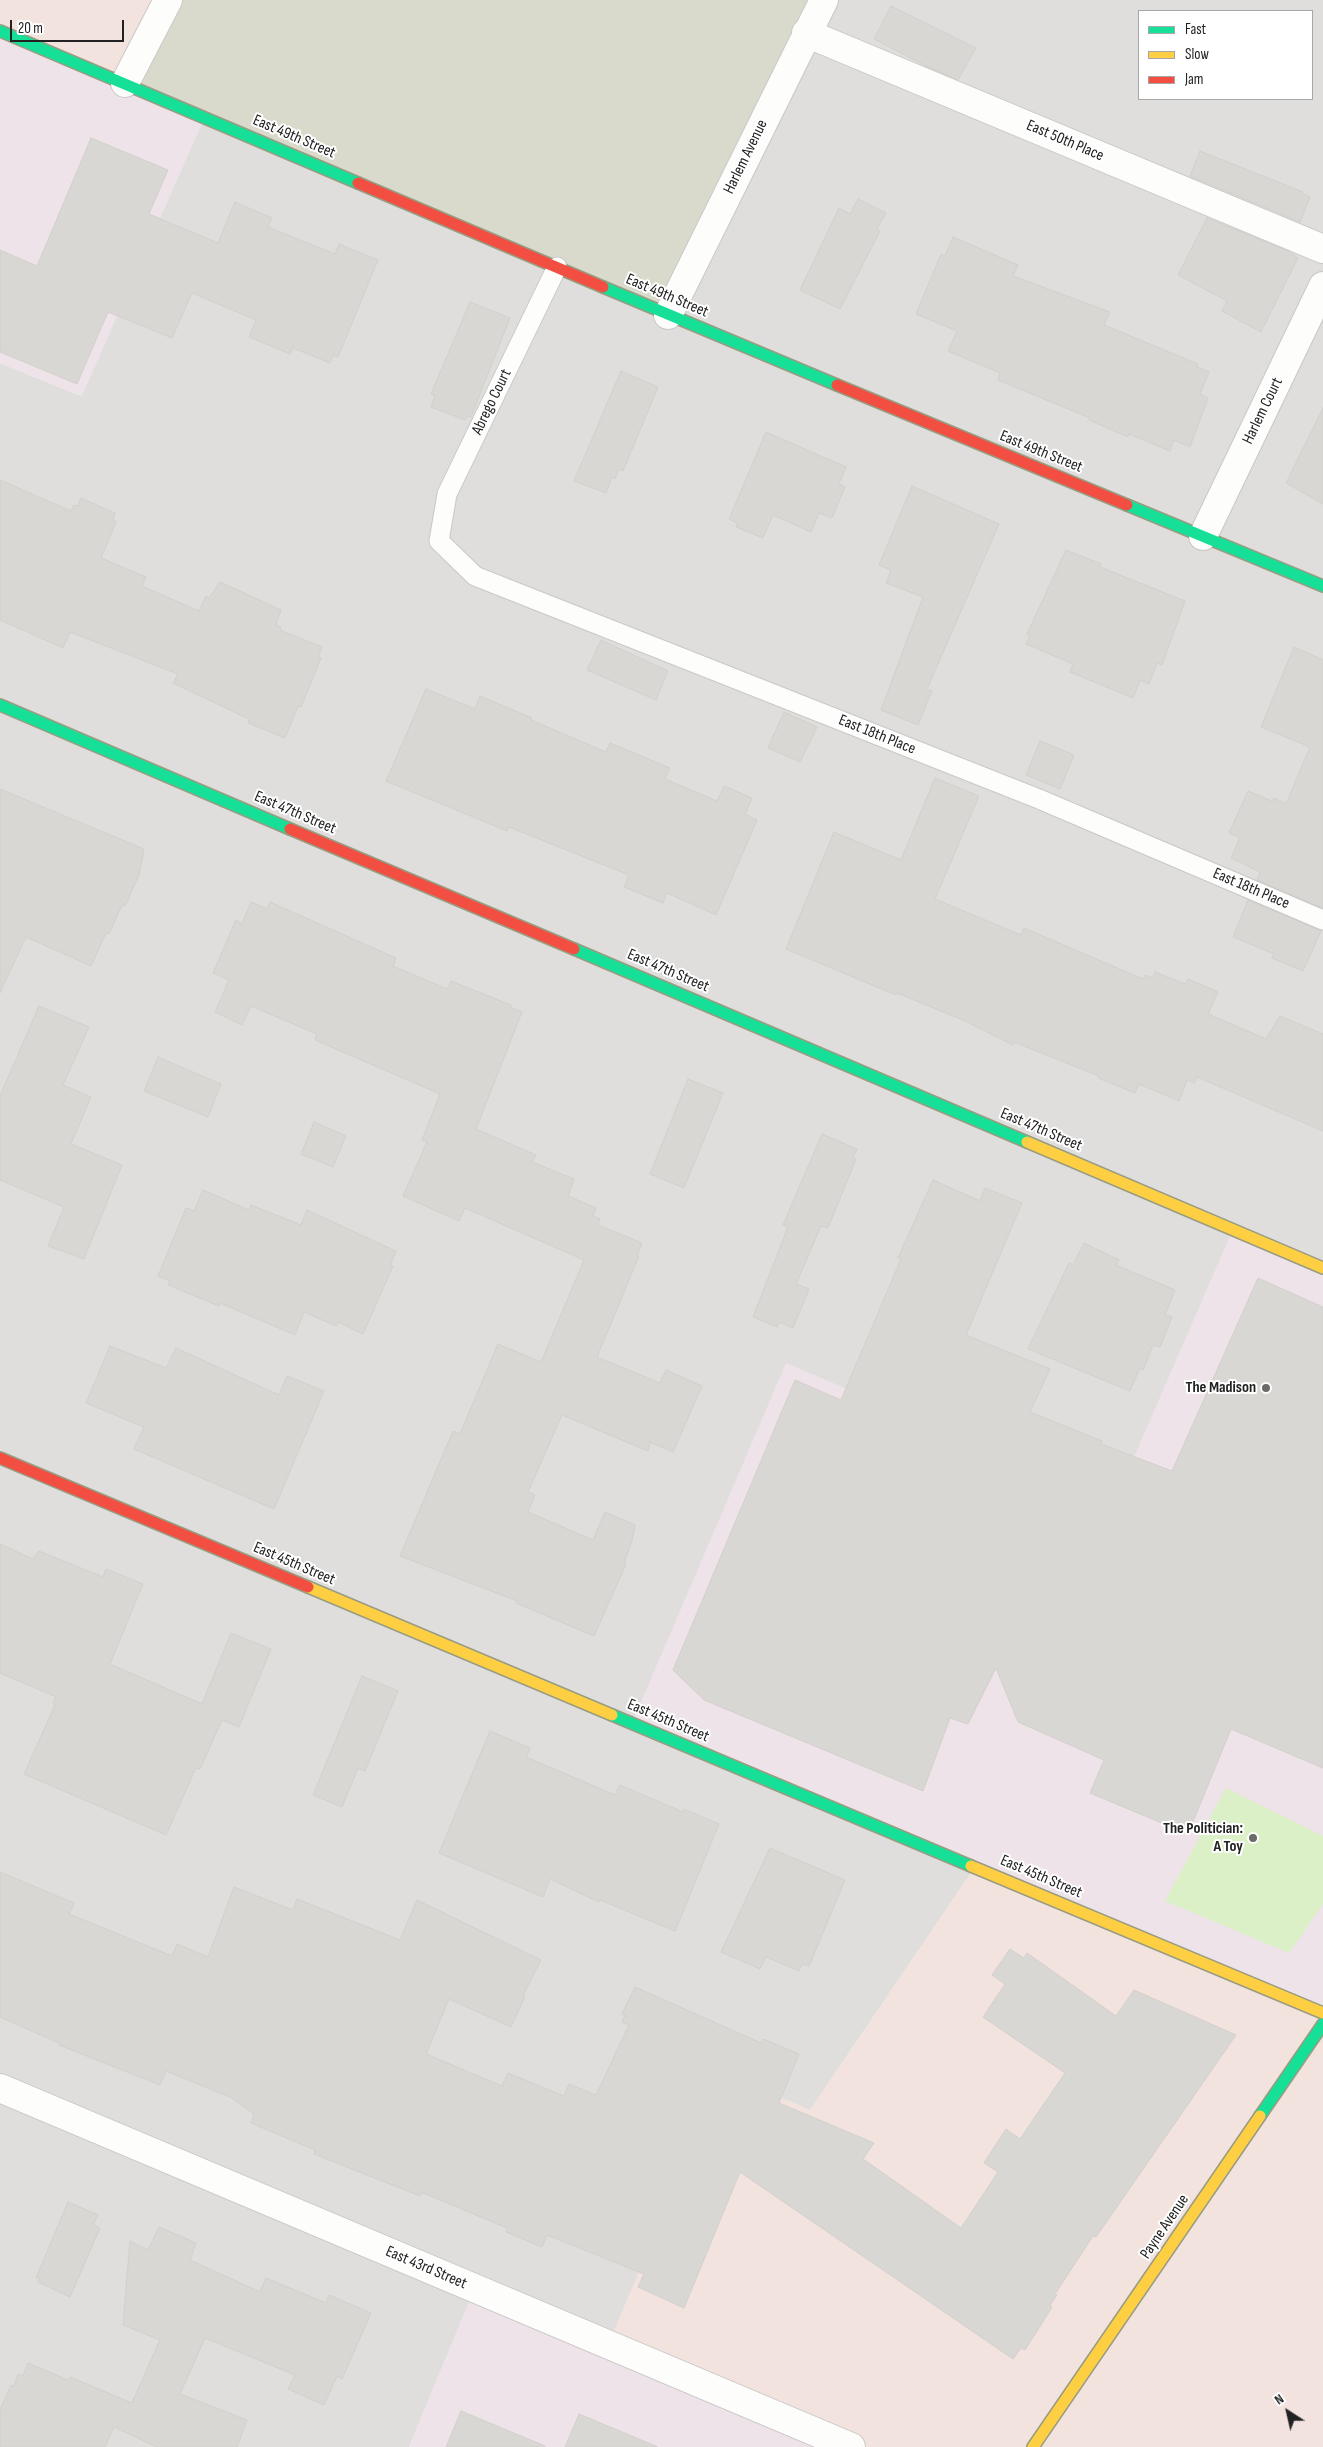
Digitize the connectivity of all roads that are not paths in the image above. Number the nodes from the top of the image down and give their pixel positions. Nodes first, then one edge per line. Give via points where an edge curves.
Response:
1 (168, 0) edge
2 (824, 0) edge
3 (0, 31) edge
4 (806, 33) junction
5 (125, 83) junction
6 (1323, 249) edge
7 (557, 267) junction
8 (1323, 286) edge
9 (668, 315) junction
10 (1203, 536) junction
11 (439, 541) joint
12 (1323, 586) edge
13 (0, 705) edge
14 (1323, 920) edge
15 (1323, 1268) edge
16 (0, 1458) edge
17 (1323, 2013) edge
18 (1323, 2024) edge
19 (0, 2088) edge
20 (851, 2447) edge
21 (1033, 2447) edge

1 - 5 street
2 - 4 street, Harlem Avenue
3 - 5 street, East 49th Street
4 - 6 street, East 50th Place
4 - 9 street, Harlem Avenue
5 - 7 street, East 49th Street
7 - 9 street, East 49th Street
7 - 11 lane, Abrego Court via 447,494
8 - 10 street, Harlem Court
9 - 10 street, East 49th Street
10 - 12 street, East 49th Street
11 - 14 lane, East 18th Place via 475,576 1039,799
13 - 15 street, East 47th Street
16 - 17 street, East 45th Street
18 - 21 street, Payne Avenue
19 - 20 street, East 43rd Street

